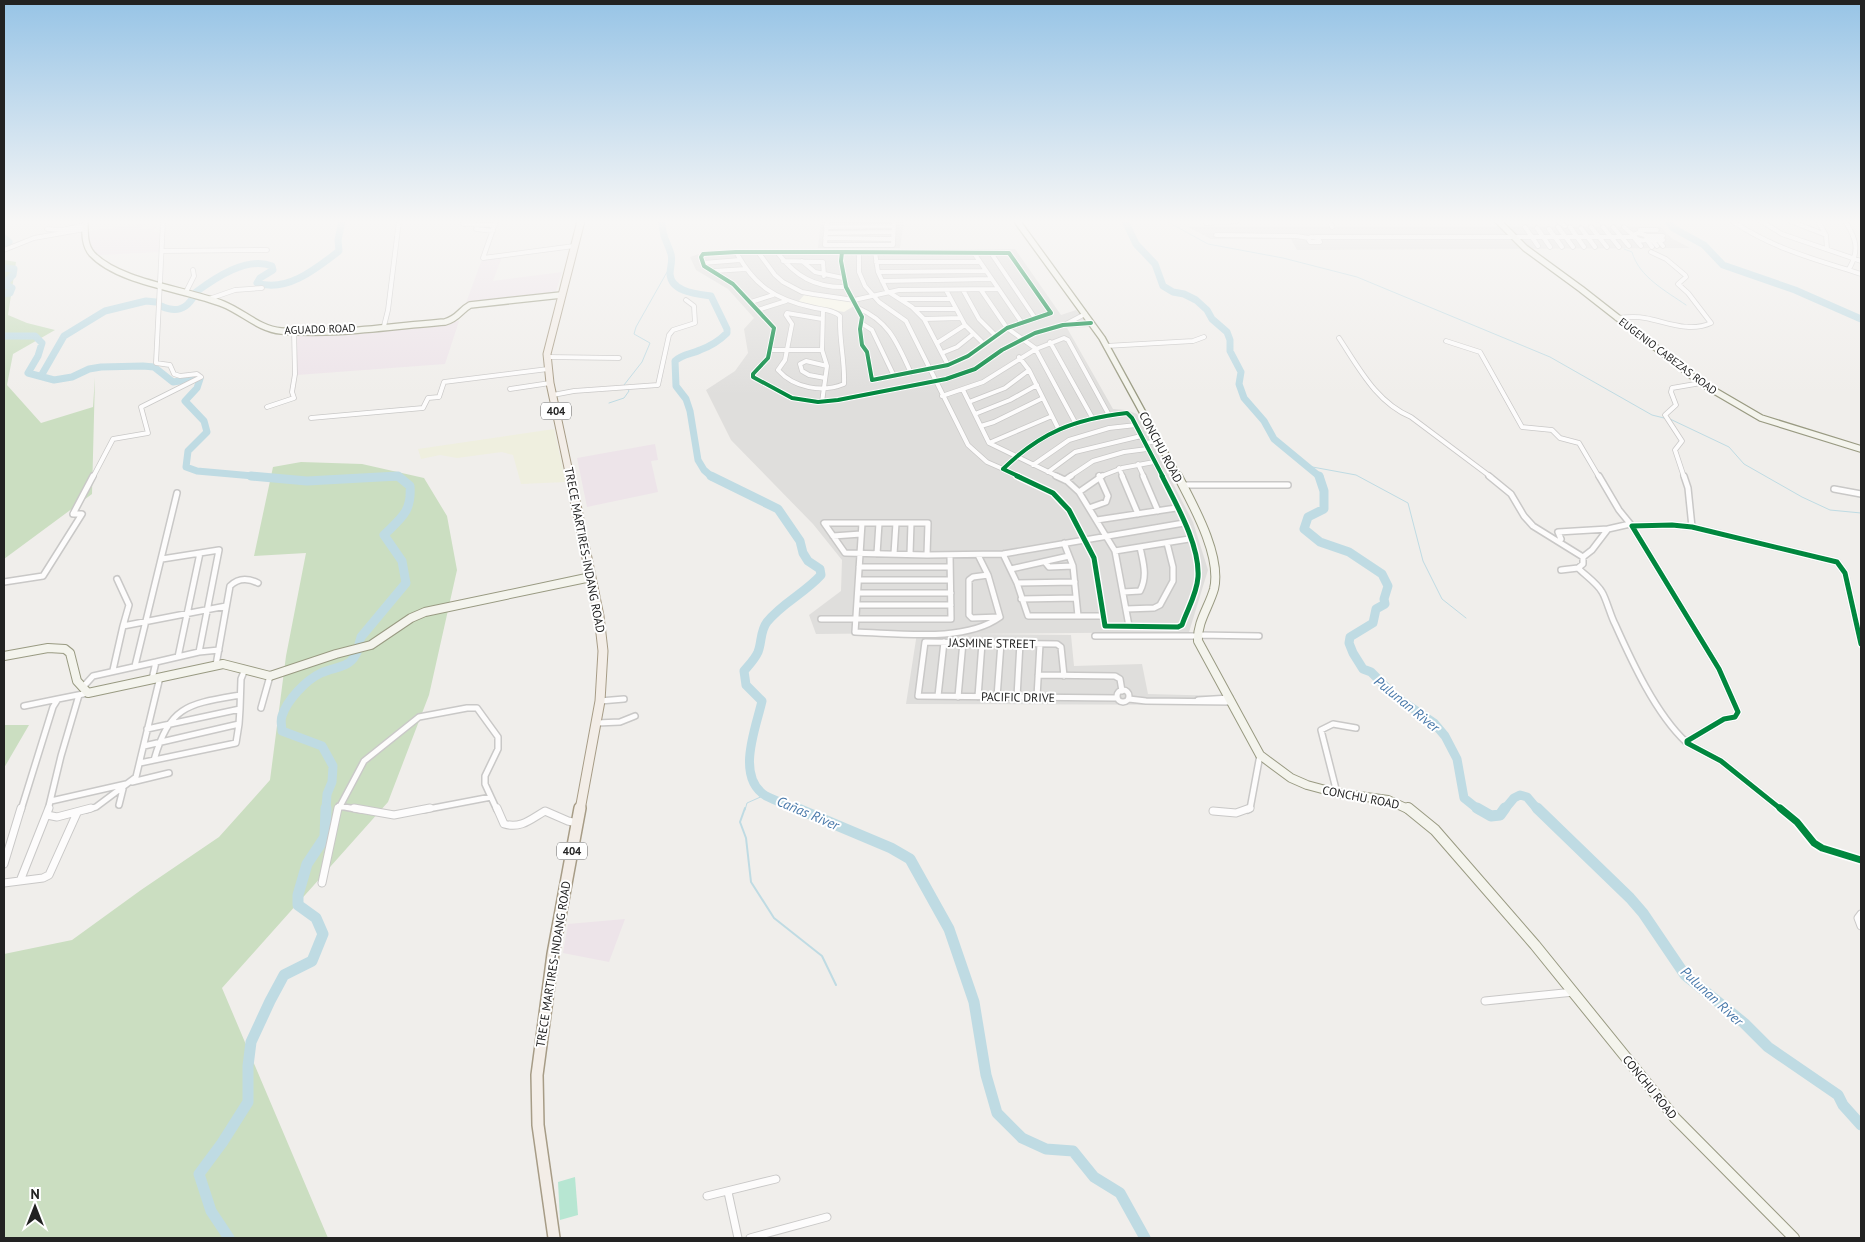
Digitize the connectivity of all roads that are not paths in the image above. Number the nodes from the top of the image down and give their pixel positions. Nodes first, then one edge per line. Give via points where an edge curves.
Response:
1 (143, 279) edge
2 (160, 279) edge
3 (193, 279) edge
4 (391, 279) edge
5 (565, 279) edge
6 (726, 279) edge
7 (754, 279) edge
8 (781, 279) edge
9 (803, 279) edge
10 (843, 279) edge
11 (862, 279) edge
12 (1009, 279) edge
13 (1027, 279) edge
14 (1059, 279) edge
15 (1566, 279) edge
16 (1684, 279) edge
17 (991, 280) joint
18 (882, 281) joint
19 (160, 285) junction
20 (846, 287) junction
21 (262, 288) dead end
22 (187, 290) junction
23 (946, 290) junction
24 (963, 290) junction
25 (981, 290) junction
26 (998, 290) junction
27 (888, 291) junction
28 (561, 295) junction
29 (773, 295) junction
30 (872, 296) junction
31 (209, 299) junction
32 (900, 299) junction
33 (950, 299) junction
34 (686, 300) dead end
35 (854, 300) junction
36 (787, 301) junction
37 (751, 302) junction
38 (858, 307) junction
39 (914, 309) junction
40 (955, 309) junction
41 (758, 310) junction
42 (823, 310) junction
43 (1084, 314) junction
44 (961, 318) junction
45 (1035, 318) junction
46 (1617, 318) junction
47 (822, 319) junction
48 (924, 319) junction
49 (861, 323) junction
50 (1022, 323) junction
51 (1091, 323) junction
52 (965, 325) junction
53 (1063, 325) junction
54 (384, 326) junction
55 (1007, 328) junction
56 (294, 331) junction
57 (972, 335) junction
58 (996, 336) junction
59 (1022, 338) junction
60 (1204, 338) dead end
61 (1339, 338) dead end
62 (1446, 341) dead end
63 (1050, 342) junction
64 (937, 343) junction
65 (984, 344) junction
66 (1106, 346) junction
67 (1035, 348) junction
68 (770, 350) junction
69 (786, 350) junction
70 (822, 350) junction
71 (942, 353) junction
72 (548, 357) junction
73 (1020, 357) junction
74 (619, 358) dead end
75 (948, 365) junction
76 (827, 366) junction
77 (548, 368) junction
78 (930, 369) junction
79 (1029, 370) junction
80 (911, 373) junction
81 (894, 376) junction
82 (825, 378) junction
83 (935, 382) junction
84 (550, 383) junction
85 (1701, 383) junction
86 (1037, 385) junction
87 (510, 389) dead end
88 (824, 389) junction
89 (963, 390) junction
90 (553, 395) junction
91 (942, 396) junction
92 (1043, 398) junction
93 (822, 402) junction
94 (969, 402) junction
95 (267, 407) dead end
96 (974, 414) junction
97 (1109, 415) junction
98 (1052, 416) junction
99 (311, 418) dead end
100 (1093, 419) junction
101 (1076, 424) junction
102 (1136, 425) junction
103 (981, 426) junction
104 (1058, 428) junction
105 (1141, 436) junction
106 (1159, 441) junction
107 (989, 443) junction
108 (1145, 443) junction
109 (1147, 448) junction
110 (1861, 449) edge
111 (1016, 456) junction
112 (1154, 462) junction
113 (1138, 464) junction
114 (1034, 465) junction
115 (1119, 468) junction
116 (1003, 469) junction
117 (1048, 472) junction
118 (1099, 475) junction
119 (1065, 480) junction
120 (1182, 485) junction
121 (1288, 485) dead end
122 (1834, 489) dead end
123 (1079, 492) junction
124 (177, 493) dead end
125 (1861, 494) edge
126 (1089, 508) junction
127 (1176, 508) junction
128 (1158, 511) junction
129 (1138, 514) junction
130 (1097, 520) junction
131 (862, 523) junction
132 (879, 523) junction
133 (896, 523) junction
134 (911, 523) junction
135 (1184, 524) junction
136 (1631, 525) junction
137 (1692, 527) junction
138 (1608, 529) junction
139 (861, 534) junction
140 (1107, 535) junction
141 (832, 536) junction
142 (1086, 539) junction
143 (1189, 539) junction
144 (1561, 539) dead end
145 (1064, 543) junction
146 (1168, 543) junction
147 (1140, 547) junction
148 (1115, 551) junction
149 (200, 553) junction
150 (860, 554) junction
151 (877, 554) junction
152 (894, 554) junction
153 (910, 554) junction
154 (1003, 554) junction
155 (927, 555) junction
156 (950, 555) junction
157 (978, 555) junction
158 (1069, 556) junction
159 (1583, 557) junction
160 (162, 559) junction
161 (1045, 562) junction
162 (1073, 566) junction
163 (859, 567) junction
164 (950, 567) junction
165 (1011, 568) junction
166 (1578, 568) junction
167 (1561, 570) dead end
168 (988, 575) junction
169 (591, 578) junction
170 (117, 579) dead end
171 (858, 580) junction
172 (950, 580) junction
173 (4, 582) edge
174 (1074, 582) junction
175 (258, 583) dead end
176 (1017, 583) junction
177 (1124, 592) junction
178 (858, 593) junction
179 (951, 593) junction
180 (1076, 598) junction
181 (1022, 599) junction
182 (857, 605) junction
183 (951, 605) junction
184 (226, 606) junction
185 (1126, 609) junction
186 (206, 610) junction
187 (186, 614) junction
188 (1078, 616) junction
189 (1103, 616) junction
190 (1000, 617) junction
191 (821, 619) dead end
192 (856, 619) junction
193 (145, 622) junction
194 (123, 626) junction
195 (1105, 626) junction
196 (1129, 626) junction
197 (1197, 635) junction
198 (1095, 636) dead end
199 (1106, 636) junction
200 (1259, 636) dead end
201 (944, 642) junction
202 (963, 642) junction
203 (982, 643) junction
204 (1001, 643) junction
205 (1020, 643) junction
206 (1040, 644) junction
207 (1861, 644) edge
208 (219, 650) junction
209 (198, 652) junction
210 (4, 656) edge
211 (178, 657) junction
212 (156, 662) junction
213 (216, 665) junction
214 (135, 666) junction
215 (245, 669) junction
216 (113, 670) junction
217 (270, 676) junction
218 (1038, 676) junction
219 (1064, 676) junction
220 (156, 678) junction
221 (1122, 691) junction
222 (84, 692) junction
223 (240, 695) junction
224 (918, 696) joint
225 (938, 696) junction
226 (958, 696) junction
227 (978, 697) junction
228 (997, 697) junction
229 (1017, 697) junction
230 (1037, 698) junction
231 (1117, 698) junction
232 (1129, 698) junction
233 (58, 699) junction
234 (624, 699) dead end
235 (1231, 700) junction
236 (600, 701) junction
237 (24, 706) dead end
238 (261, 708) dead end
239 (240, 709) junction
240 (635, 716) dead end
241 (597, 723) junction
242 (239, 724) junction
243 (167, 725) junction
244 (1356, 728) dead end
245 (147, 729) junction
246 (1686, 742) junction
247 (159, 743) junction
248 (144, 746) junction
249 (1260, 755) junction
250 (154, 760) junction
251 (140, 763) junction
252 (169, 773) dead end
253 (130, 782) junction
254 (123, 788) junction
255 (1338, 793) junction
256 (491, 798) junction
257 (51, 801) junction
258 (119, 805) dead end
259 (339, 806) junction
260 (1213, 811) dead end
261 (77, 813) junction
262 (47, 814) junction
263 (578, 823) junction
264 (1861, 860) edge
265 (4, 864) edge
266 (20, 881) junction
267 (4, 883) edge
268 (322, 883) dead end
269 (1861, 914) edge
270 (1861, 926) edge
271 (1574, 992) junction
272 (1485, 1001) dead end
273 (776, 1179) dead end
274 (728, 1192) junction
275 (707, 1196) dead end
276 (827, 1217) dead end
277 (554, 1238) edge
278 (738, 1238) edge
279 (750, 1238) edge
280 (1794, 1238) edge

1 - 19 street, AGUADO ROAD
2 - 19 street
3 - 22 street
4 - 54 street
5 - 28 main road, TRECE MARTIRES-INDANG ROAD / 404
6 - 37 street
7 - 29 street
8 - 35 street via 794,288 813,294
9 - 20 street via 829,287
10 - 20 street
11 - 30 street
12 - 45 street
13 - 45 street via 1051,314
14 - 43 street, CONCHU ROAD
15 - 46 street, EUGENIO CABEZAS ROAD
16 - 46 street via 1678,284 1712,324 1680,326 1643,318
17 - 18 street
17 - 26 street
18 - 27 street
19 - 22 street, AGUADO ROAD
19 - 173 street via 156,363 170,365 174,374 180,376 197,374 201,377 141,407 148,433 113,439 73,514 82,514 43,576
20 - 35 street
21 - 31 street via 235,290
22 - 31 street, AGUADO ROAD
23 - 24 street
23 - 27 street
23 - 33 street
24 - 25 street
24 - 58 street via 979,319
25 - 26 street
25 - 55 street
26 - 50 street
27 - 30 street
27 - 32 street
28 - 54 street, AGUADO ROAD via 470,305 452,320
28 - 72 main road, TRECE MARTIRES-INDANG ROAD / 404
29 - 36 street
29 - 37 street
30 - 35 street
30 - 78 street via 906,321
31 - 56 street, AGUADO ROAD via 267,328
32 - 33 street
32 - 39 street
33 - 40 street
34 - 90 street via 694,306 695,323 673,330 669,335 658,385
35 - 38 street
36 - 41 street
36 - 42 street
37 - 41 street
38 - 49 street
38 - 80 street via 870,312 892,331
39 - 40 street
39 - 48 street
40 - 44 street
41 - 68 street via 774,328
42 - 47 street
42 - 88 street via 840,316 838,337 845,366 844,385
43 - 51 street, CONCHU ROAD
43 - 53 street
44 - 48 street
44 - 52 street
45 - 50 street
46 - 85 street, EUGENIO CABEZAS ROAD
47 - 69 street via 786,313 792,324
47 - 70 street
48 - 64 street
49 - 81 street via 872,330
49 - 81 street via 862,345 871,368 870,379
50 - 55 street
51 - 53 street
51 - 66 street, CONCHU ROAD
52 - 57 street
52 - 64 street
53 - 59 street
54 - 56 street, AGUADO ROAD
55 - 58 street
55 - 59 street
56 - 95 street via 294,398
57 - 65 street
57 - 71 street via 957,347
58 - 65 street
59 - 67 street
59 - 83 street via 975,368
60 - 66 street
61 - 159 street via 1382,399 1508,490 1531,523
62 - 136 street via 1480,352 1522,427 1552,430 1562,439 1579,443
63 - 67 street
63 - 97 street via 1068,340
63 - 100 street
64 - 71 street
65 - 75 street
66 - 106 street, CONCHU ROAD
67 - 73 street
67 - 101 street
68 - 69 street
68 - 93 street via 768,358 753,377 792,398
69 - 70 street
69 - 88 street via 785,360 778,370 780,373 798,384
70 - 76 street
71 - 75 street
72 - 74 street
72 - 77 main road, TRECE MARTIRES-INDANG ROAD / 404
73 - 79 street
73 - 89 street via 995,376
75 - 78 street
76 - 82 street
76 - 82 street via 806,361 800,364 802,371 809,375
77 - 84 main road, TRECE MARTIRES-INDANG ROAD / 404
77 - 99 street via 444,382 439,397 428,398 423,408
78 - 80 street
78 - 83 street
79 - 86 street
79 - 94 street via 1005,388
80 - 81 street
82 - 88 street
83 - 91 street
83 - 93 street
84 - 87 street
84 - 90 main road, TRECE MARTIRES-INDANG ROAD / 404
85 - 110 street, EUGENIO CABEZAS ROAD via 1761,418
85 - 137 street via 1672,388 1676,404 1666,418 1682,441 1674,450 1688,488
86 - 92 street
86 - 96 street
88 - 93 street
89 - 91 street
89 - 94 street
90 - 169 main road, TRECE MARTIRES-INDANG ROAD / 404
91 - 116 street via 968,445 987,462
92 - 98 street
92 - 103 street
94 - 96 street
96 - 103 street
97 - 100 street
97 - 102 street via 1127,413
98 - 104 street
98 - 107 street
100 - 101 street
101 - 104 street
102 - 105 street
102 - 114 street via 1109,428 1069,440
103 - 107 street
104 - 111 street
105 - 108 street
105 - 117 street via 1075,452
106 - 108 street
106 - 120 street, CONCHU ROAD
107 - 111 street
108 - 109 street
109 - 112 street
109 - 119 street via 1093,461
111 - 114 street
111 - 116 street
112 - 113 street
112 - 127 street
113 - 115 street
113 - 128 street
114 - 117 street
115 - 118 street
115 - 129 street
116 - 142 street via 1052,493 1065,505
117 - 119 street
118 - 123 street
118 - 126 street via 1108,496 1106,502
119 - 123 street
120 - 121 street
120 - 197 street, CONCHU ROAD via 1204,534 1215,571 1214,588
122 - 125 street
123 - 126 street
124 - 160 street
126 - 130 street
127 - 128 street
127 - 135 street
128 - 129 street
129 - 130 street
130 - 140 street
131 - 132 street
131 - 139 street
131 - 141 street via 824,523
132 - 133 street
132 - 151 street
133 - 134 street
133 - 152 street
134 - 153 street
134 - 155 street via 928,524
135 - 140 street
135 - 143 street
136 - 137 street
136 - 138 street
136 - 246 street via 1721,673 1738,712 1736,717 1724,719
137 - 207 street via 1837,562 1845,573
138 - 144 street via 1558,532
138 - 159 street
139 - 141 street
139 - 150 street
140 - 142 street
140 - 148 street
141 - 150 street via 845,553
142 - 145 street
142 - 189 street via 1094,558
143 - 146 street
143 - 196 street via 1198,580 1181,626
145 - 154 street
145 - 158 street
146 - 147 street
146 - 185 street via 1174,567 1173,581 1160,605
147 - 148 street
147 - 177 street via 1146,572 1142,587 1140,591
148 - 177 street
149 - 160 street
149 - 186 street via 219,550
149 - 187 street
150 - 151 street
150 - 163 street
151 - 152 street
152 - 153 street
153 - 155 street
154 - 157 street
154 - 165 street
155 - 156 street
156 - 157 street
156 - 164 street
157 - 168 street
158 - 161 street
158 - 162 street
159 - 166 street via 1583,564
160 - 193 street
161 - 162 street via 1049,567
161 - 165 street
162 - 174 street
163 - 164 street
163 - 171 street
164 - 172 street
165 - 176 street
166 - 167 street
166 - 246 street via 1603,593 1616,629 1656,704 1672,729
168 - 190 street
168 - 190 street via 970,578 969,615 972,618
169 - 217 street via 425,612 370,645
169 - 236 main road, TRECE MARTIRES-INDANG ROAD / 404 via 603,644
170 - 194 street via 129,605
171 - 172 street
171 - 178 street
172 - 179 street
174 - 176 street
174 - 180 street
175 - 184 street via 244,580 231,583
176 - 181 street
177 - 185 street
178 - 179 street
178 - 182 street
179 - 183 street
180 - 181 street
180 - 188 street
181 - 188 street via 1028,616
182 - 183 street
182 - 192 street
183 - 192 street via 951,619
184 - 186 street
184 - 208 street
185 - 196 street
186 - 187 street
186 - 209 street
187 - 193 street
187 - 211 street
188 - 189 street
189 - 195 street
190 - 192 street via 980,630 955,633 855,632
191 - 192 street
193 - 194 street
193 - 214 street
194 - 216 street
195 - 196 street
195 - 199 street
197 - 199 street
197 - 200 street
197 - 235 street, CONCHU ROAD via 1203,652
198 - 199 street
201 - 202 street, JASMINE STREET
201 - 224 street, JASMINE STREET via 925,642
201 - 225 street
202 - 203 street, JASMINE STREET
202 - 226 street
203 - 204 street, JASMINE STREET
203 - 227 street
204 - 205 street, JASMINE STREET
204 - 228 street
205 - 206 street, JASMINE STREET
205 - 229 street
206 - 218 street
206 - 219 street, JASMINE STREET via 1060,645
208 - 209 street
208 - 213 street
209 - 211 street
210 - 222 street via 65,648 70,653 77,680
211 - 212 street
212 - 214 street
212 - 220 street
213 - 215 street via 233,664
213 - 220 street
214 - 216 street
215 - 217 street
215 - 223 street via 241,676
216 - 222 street via 90,677
217 - 238 street
218 - 219 street
218 - 230 street
219 - 221 street via 1115,676 1120,679
220 - 222 street
220 - 245 street
221 - 231 street via 1117,693
221 - 232 street via 1127,692
222 - 233 street
222 - 257 street via 60,756
223 - 239 street
223 - 243 street via 196,704 174,716
224 - 225 street, PACIFIC DRIVE
225 - 226 street, PACIFIC DRIVE
226 - 227 street, PACIFIC DRIVE
227 - 228 street, PACIFIC DRIVE
228 - 229 street, PACIFIC DRIVE
229 - 230 street, PACIFIC DRIVE
230 - 231 street, PACIFIC DRIVE
231 - 232 street via 1123,702
232 - 235 street via 1146,701
233 - 237 street
233 - 265 street
234 - 236 street
235 - 249 street, CONCHU ROAD
236 - 241 main road, TRECE MARTIRES-INDANG ROAD / 404
239 - 242 street
239 - 243 street
240 - 241 street
241 - 263 main road, TRECE MARTIRES-INDANG ROAD / 404
242 - 247 street
242 - 250 street via 236,743
243 - 245 street
243 - 247 street
244 - 255 street via 1333,724 1320,730
245 - 248 street
246 - 264 street via 1728,767 1797,822 1814,843
247 - 248 street
247 - 250 street
248 - 251 street
249 - 255 street, CONCHU ROAD via 1291,778
249 - 260 street via 1250,809 1236,813
250 - 251 street
251 - 253 street via 138,774
252 - 253 street
253 - 254 street
253 - 257 street
254 - 258 street
254 - 261 street via 100,806
255 - 271 street, CONCHU ROAD via 1396,802 1421,818 1435,830
256 - 259 street via 394,816
256 - 259 street via 485,776 498,749 498,737 477,708 466,708 419,717 364,761
256 - 263 street via 504,824 513,828 524,826 545,811 555,812 569,823
257 - 262 street
259 - 268 street
261 - 262 street via 52,817
261 - 266 street via 49,875
262 - 266 street
263 - 277 main road, TRECE MARTIRES-INDANG ROAD / 404 via 546,999 538,1074 538,1124
266 - 267 street
269 - 270 street via 1858,918
271 - 272 street
271 - 280 street, CONCHU ROAD via 1675,1118
273 - 274 street
274 - 275 street
274 - 278 street
276 - 279 street

